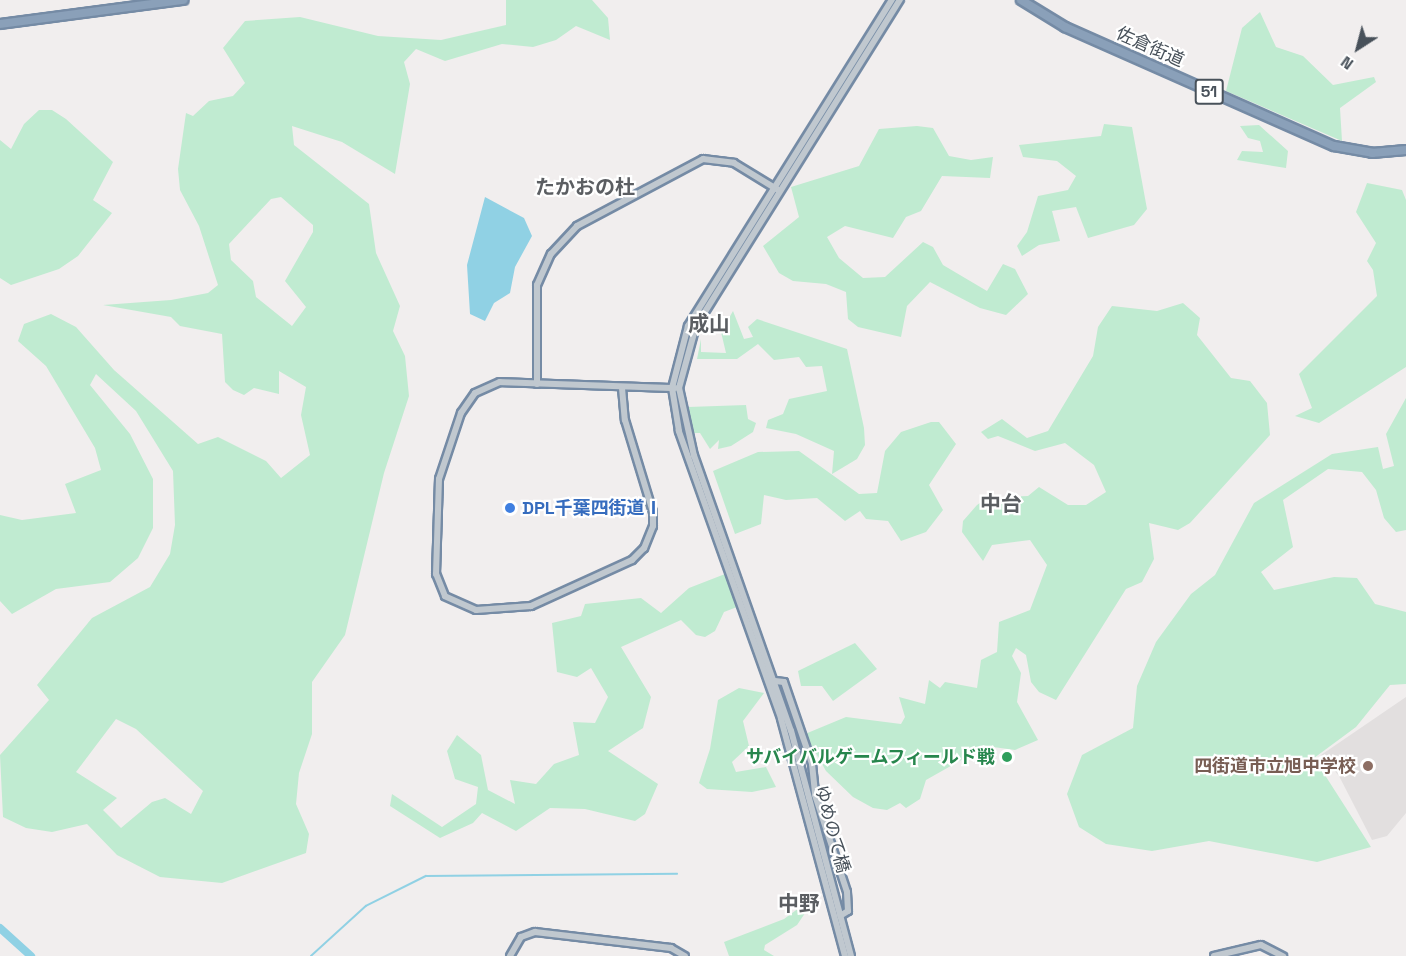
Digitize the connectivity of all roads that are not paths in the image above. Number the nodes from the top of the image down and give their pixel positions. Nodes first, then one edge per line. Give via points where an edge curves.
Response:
1 (183, 0) edge
2 (892, 0) edge
3 (900, 0) edge
4 (1021, 0) edge
5 (0, 24) edge
6 (1406, 150) edge
7 (778, 190) junction
8 (537, 384) junction
9 (622, 388) junction
10 (675, 388) junction
11 (775, 681) junction
12 (799, 773) junction
13 (831, 892) junction
14 (840, 916) junction
15 (510, 956) edge
16 (685, 956) edge
17 (845, 956) edge
18 (851, 956) edge
19 (1214, 956) edge
20 (1283, 956) edge

1 - 5 highway
2 - 7 street
3 - 7 street
4 - 6 highway, 佐倉街道 / 51 via 1074,31 1334,146 1372,153
7 - 8 street via 734,163 703,159 577,226 551,254 537,285
7 - 10 street via 696,326
8 - 9 street
8 - 9 street via 501,382 475,393 461,413 441,468 436,574 446,596 467,608 520,608 543,602 632,560 644,548 653,526 653,512 625,420
9 - 10 street
10 - 11 street via 694,456
10 - 12 street via 679,431
11 - 12 street
11 - 14 street via 784,682 812,764 815,795 847,892 848,911
12 - 13 street, ゆめのて橋
13 - 14 street
13 - 17 street
14 - 18 street
15 - 16 street via 520,937 535,932 671,948
19 - 20 street via 1261,945

